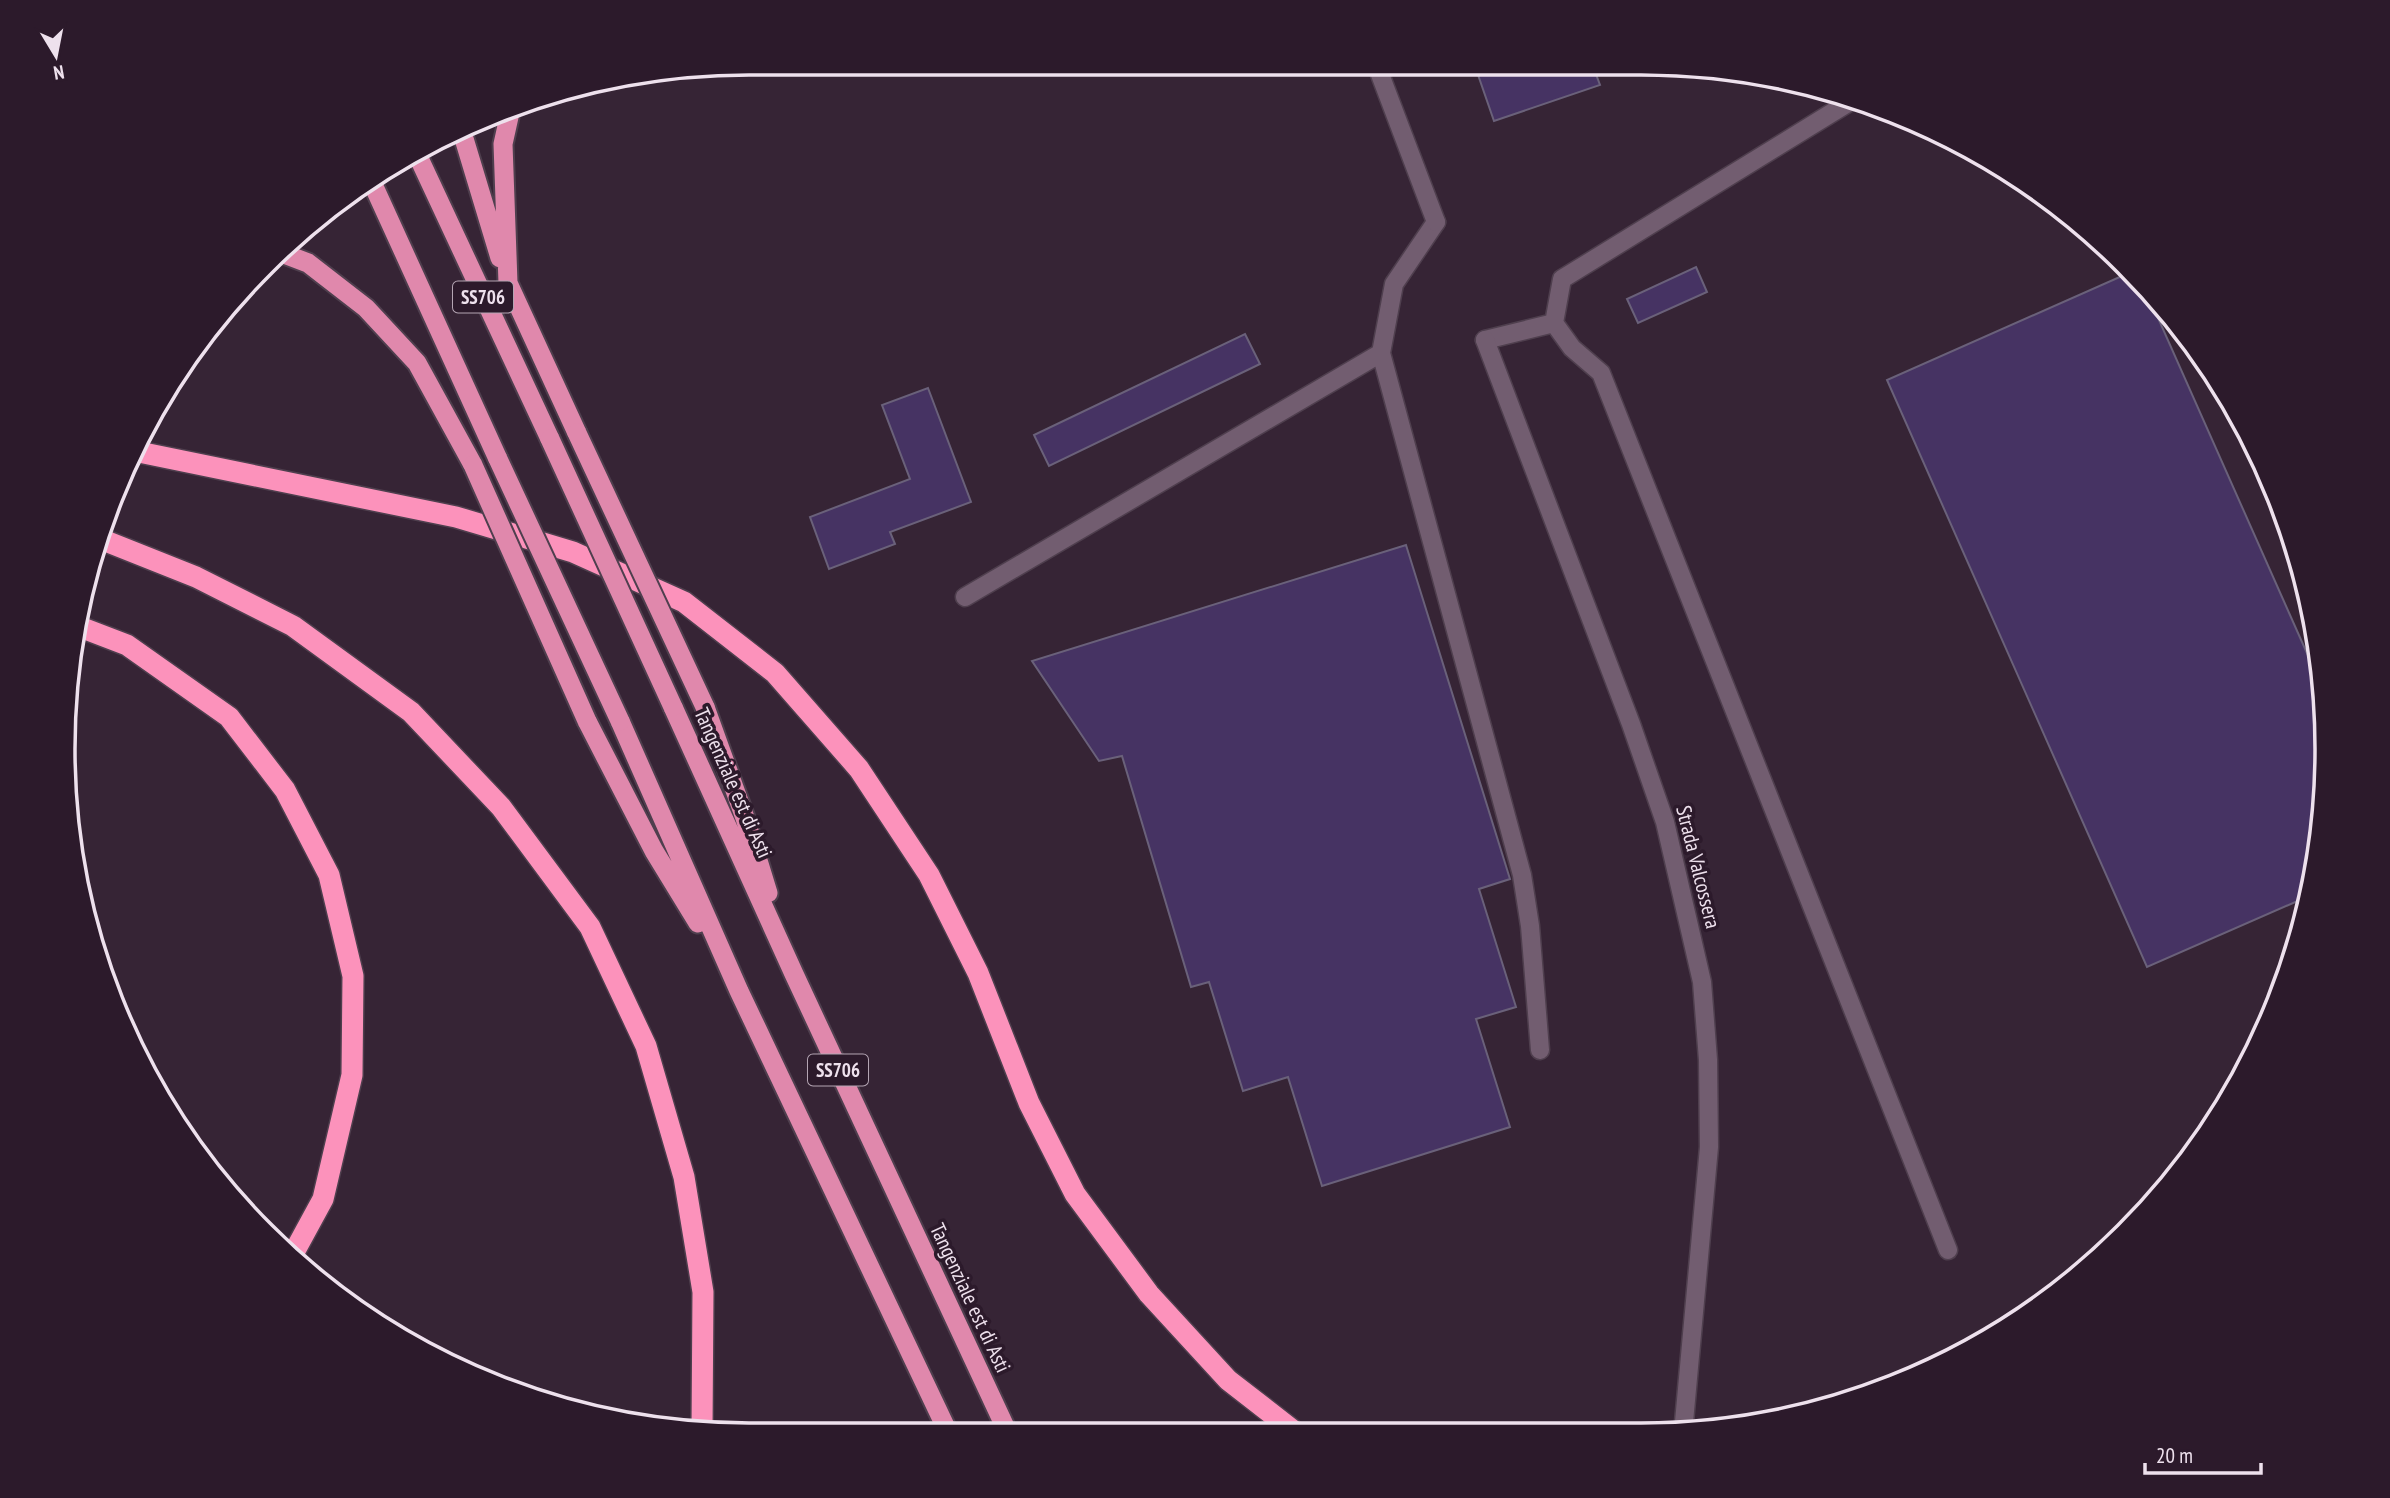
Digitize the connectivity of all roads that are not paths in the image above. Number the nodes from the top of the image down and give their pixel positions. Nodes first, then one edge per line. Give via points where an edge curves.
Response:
1 (1380, 75) edge
2 (1842, 106) edge
3 (508, 120) edge
4 (464, 139) edge
5 (420, 162) edge
6 (375, 189) edge
7 (290, 256) edge
8 (508, 283) junction
9 (1554, 323) junction
10 (1381, 353) junction
11 (144, 453) edge
12 (108, 542) edge
13 (965, 597) dead end
14 (86, 629) edge
15 (794, 974) junction
16 (739, 992) junction
17 (1540, 1050) dead end
18 (296, 1248) edge
19 (1948, 1250) dead end
20 (703, 1421) edge
21 (1684, 1421) edge
22 (944, 1423) edge
23 (1003, 1423) edge
24 (1283, 1423) edge

1 - 10 street via 1436,222 1394,284
2 - 9 street via 1562,279
3 - 8 highway via 503,145
4 - 8 highway
5 - 15 highway, Tangenziale est di Asti / SS706, bridge
6 - 16 highway, SS706, bridge
7 - 16 highway, bridge via 308,263 366,308 417,363 474,466 587,721 654,851
8 - 15 highway, bridge via 705,707
9 - 19 street via 1572,348 1601,373
9 - 21 street, Strada Valcossera via 1485,340 1665,822 1702,982 1709,1147
10 - 13 street
10 - 17 street via 1522,875
11 - 24 highway via 456,517 573,552 684,602 775,673 859,769 929,875 978,973 1029,1103 1075,1194 1149,1294 1228,1380
12 - 20 highway via 196,577 293,626 411,712 502,807 590,927 646,1046 684,1177 703,1292
14 - 18 highway via 127,645 229,717 285,790 329,875 353,976 352,1075 323,1199
15 - 23 highway, Tangenziale est di Asti / SS706
16 - 22 highway, SS706

